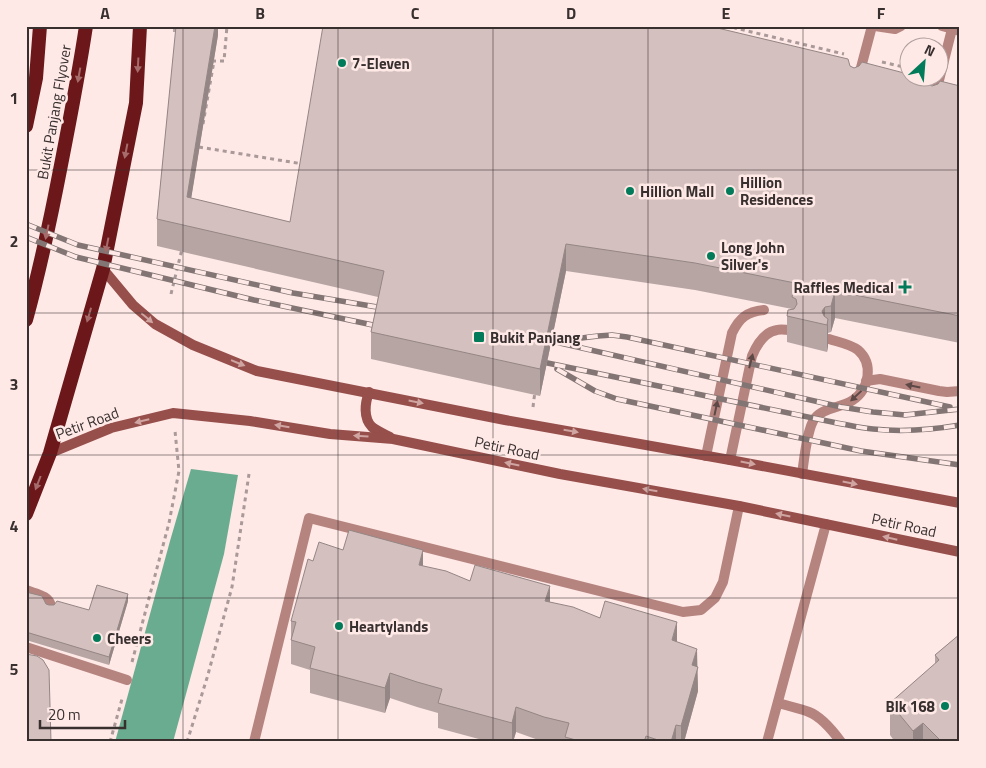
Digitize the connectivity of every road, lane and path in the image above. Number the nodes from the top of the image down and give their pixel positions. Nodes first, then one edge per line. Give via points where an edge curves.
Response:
1 (40, 26) edge
2 (86, 26) edge
3 (140, 26) edge
4 (227, 26) edge
5 (735, 26) edge
6 (873, 26) edge
7 (901, 26) edge
8 (951, 28) edge
9 (864, 58) junction
10 (205, 61) edge
11 (214, 61) junction
12 (898, 66) edge
13 (855, 88) edge
14 (933, 106) edge
15 (26, 126) edge
16 (203, 128) edge
17 (200, 147) edge
18 (304, 164) edge
19 (183, 242) edge
20 (103, 268) junction
21 (171, 294) dead end
22 (764, 310) dead end
23 (26, 320) edge
24 (790, 330) edge
25 (829, 338) edge
26 (866, 381) junction
27 (535, 391) edge
28 (960, 391) edge
29 (369, 392) junction
30 (173, 413) junction
31 (530, 424) junction
32 (393, 439) junction
33 (50, 452) junction
34 (706, 456) junction
35 (730, 460) junction
36 (249, 474) dead end
37 (802, 474) junction
38 (960, 504) edge
39 (739, 506) junction
40 (26, 514) edge
41 (826, 524) junction
42 (960, 552) edge
43 (26, 590) edge
44 (51, 606) edge
45 (26, 647) edge
46 (127, 680) junction
47 (778, 703) junction
48 (110, 742) edge
49 (187, 742) edge
50 (254, 742) edge
51 (767, 742) edge
52 (841, 742) edge

1 - 15 highway, Bukit Panjang Flyover via 36,78
2 -> 23 highway, Bukit Panjang Flyover via 57,186
3 -> 20 highway via 136,103
4 - 11 path via 224,61
5 - 9 path
6 - 7 street via 895,29
6 - 9 street
8 - 14 street
9 - 12 path
9 - 13 street
10 - 11 path
11 - 16 path
17 - 18 path
19 - 21 path
20 -> 29 main road, Petir Road via 133,305 150,320 193,345 257,371
20 -> 33 highway
34 -> 22 street via 732,333 744,316
35 -> 24 street via 757,344 776,330
25 - 26 street via 858,350 868,365
28 -> 26 street via 939,391 880,379
26 -> 37 street via 853,401 816,417 811,426
27 - 31 path
29 -> 31 main road, Petir Road
29 - 32 main road via 367,420
32 -> 30 main road, Petir Road
30 -> 33 main road, Petir Road via 111,428
30 - 46 path via 179,470 169,523
31 -> 34 main road, Petir Road
39 -> 32 main road, Petir Road via 560,474
33 -> 40 highway
34 - 35 main road, Petir Road
35 -> 37 main road, Petir Road
36 - 49 path via 232,587
37 -> 38 main road, Petir Road
41 -> 39 main road, Petir Road
39 - 50 street via 723,582 715,598 701,610 683,612 309,518
42 -> 41 main road, Petir Road
41 - 47 street
43 - 44 street via 45,597
45 - 46 street via 39,647
46 - 48 path
47 - 51 street
47 - 52 street via 820,718

